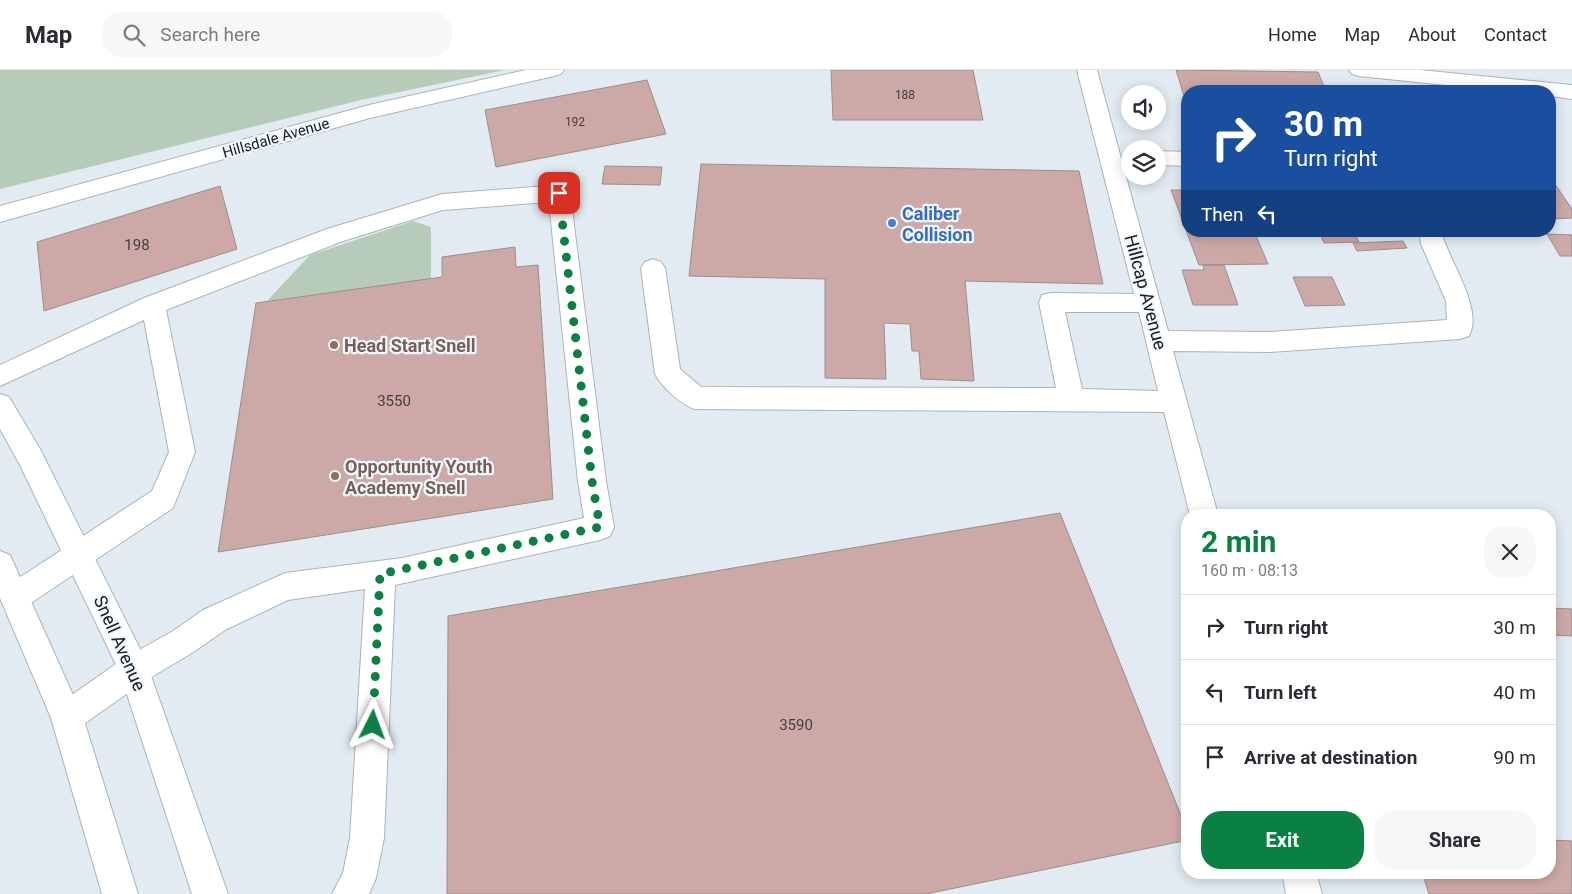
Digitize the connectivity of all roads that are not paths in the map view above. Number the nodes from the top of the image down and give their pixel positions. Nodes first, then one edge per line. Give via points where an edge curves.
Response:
1 (554, 70) edge
2 (1087, 70) edge
3 (1359, 70) edge
4 (1504, 85) edge
5 (1556, 90) edge
6 (1572, 92) edge
7 (1120, 158) edge
8 (1166, 158) edge
9 (1181, 159) edge
10 (0, 214) edge
11 (1431, 237) edge
12 (653, 268) dead end
13 (1148, 302) junction
14 (153, 305) junction
15 (1158, 340) junction
16 (0, 376) edge
17 (1070, 399) junction
18 (1174, 400) junction
19 (0, 405) edge
20 (1202, 509) edge
21 (79, 555) junction
22 (0, 564) edge
23 (380, 574) junction
24 (15, 597) junction
25 (134, 670) junction
26 (67, 717) junction
27 (1301, 879) edge
28 (120, 894) edge
29 (210, 894) edge
30 (350, 894) edge
31 (1304, 894) edge

1 - 10 street, Hillsdale Avenue via 369,112
2 - 7 street, Hillcap Avenue
3 - 4 street
5 - 6 street
7 - 13 street, Hillcap Avenue
8 - 9 street
11 - 15 street via 1458,301 1460,329 1269,342
12 - 17 street via 668,374 695,398
13 - 15 street, Hillcap Avenue
13 - 17 street via 1051,302
14 - 16 street
14 - 21 street via 182,452 163,499
14 - 23 street via 336,235 442,202 559,193 600,527
15 - 18 street, Hillcap Avenue
17 - 18 street
18 - 20 street, Hillcap Avenue
19 - 21 street, Snell Avenue
21 - 24 street
21 - 25 street, Snell Avenue
22 - 24 street
23 - 25 street via 285,587 214,620
23 - 30 street via 368,838 359,878
24 - 26 street
25 - 26 street
25 - 29 street, Snell Avenue
26 - 28 street
27 - 31 street

